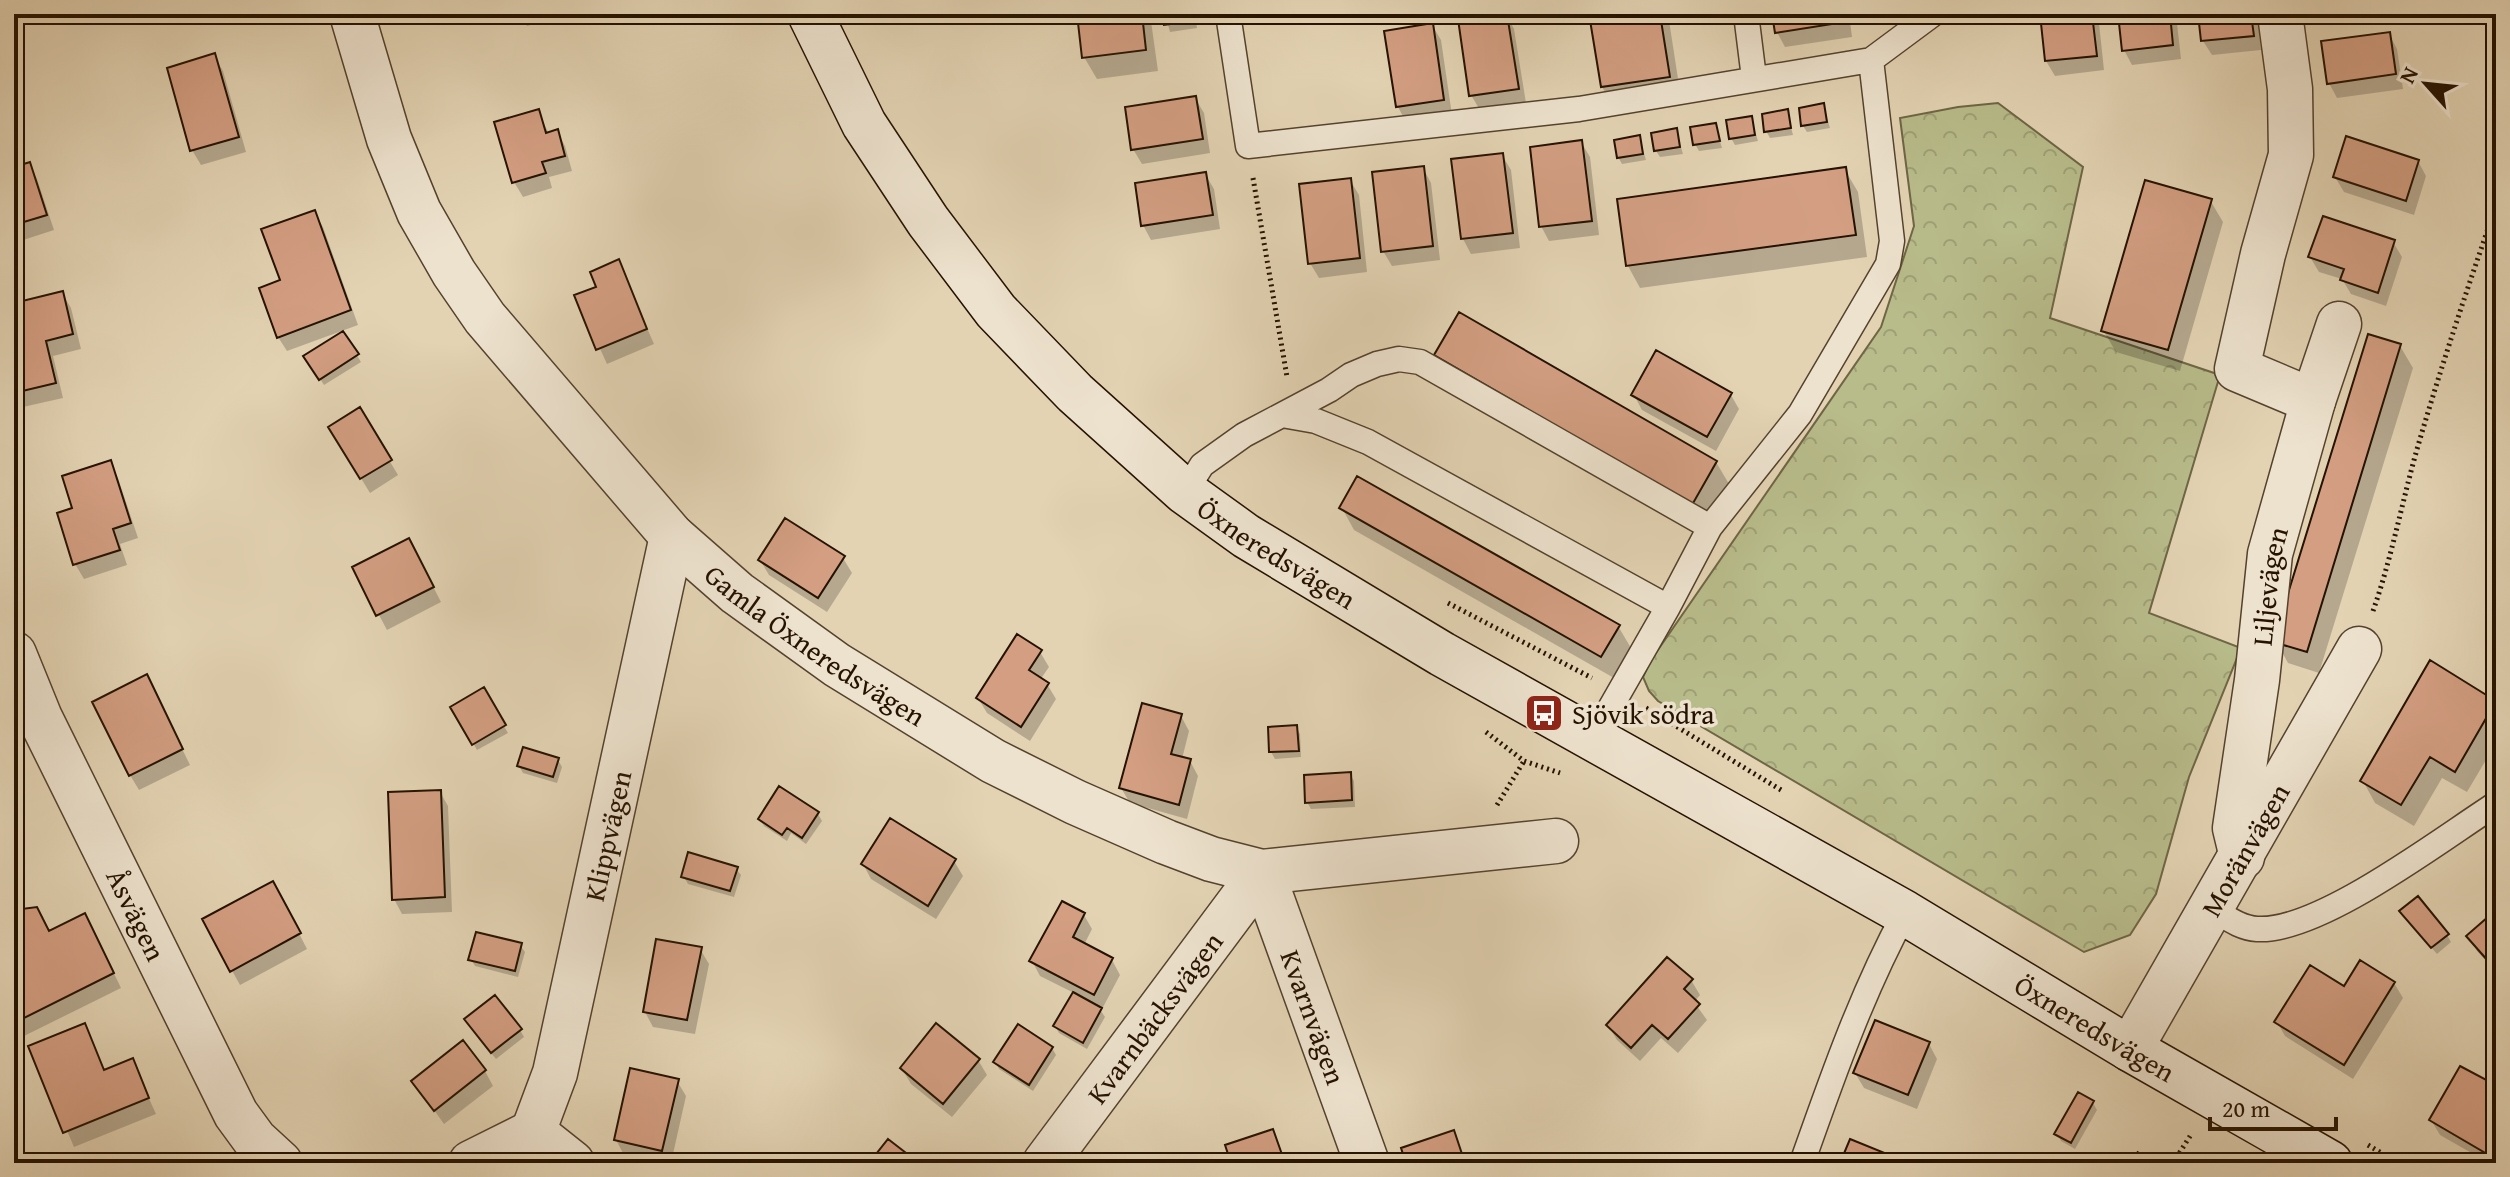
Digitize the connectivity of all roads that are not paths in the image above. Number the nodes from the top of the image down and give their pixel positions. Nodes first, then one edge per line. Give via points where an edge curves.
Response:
1 (352, 14) edge
2 (810, 14) edge
3 (1228, 14) edge
4 (1746, 14) edge
5 (1933, 14) edge
6 (2280, 14) edge
7 (1871, 60) junction
8 (1754, 78) junction
9 (2339, 324) dead end
10 (2313, 401) junction
11 (1292, 410) junction
12 (1185, 492) junction
13 (1710, 527) junction
14 (672, 536) junction
15 (1668, 607) junction
16 (2359, 649) road end
17 (14, 654) edge
18 (1592, 740) junction
19 (2496, 804) edge
20 (1556, 841) dead end
21 (2242, 857) junction
22 (1262, 872) junction
23 (2212, 909) junction
24 (1905, 913) junction
25 (2130, 1049) junction
26 (533, 1132) junction
27 (2344, 1151) edge
28 (280, 1163) edge
29 (471, 1163) edge
30 (572, 1163) edge
31 (1045, 1163) edge
32 (1367, 1163) edge
33 (1802, 1163) edge

1 - 14 street, Gamla Öxneredsvägen via 389,139 419,212 454,273 485,318
2 - 12 street, Öxneredsvägen via 864,124 996,311 1075,393
3 - 8 lane via 1248,146 1579,109
4 - 8 lane
5 - 7 lane
6 - 10 street via 2290,89 2291,155 2237,369
7 - 8 lane
7 - 13 lane via 1892,241 1888,264 1800,414
9 - 10 street, Liljevägen
10 - 21 street, Liljevägen via 2270,554 2235,828
11 - 12 lane via 1202,465
11 - 13 lane via 1377,364 1420,362
11 - 15 lane via 1368,442
12 - 18 street, Öxneredsvägen via 1246,536
13 - 15 lane
14 - 22 street, Gamla Öxneredsvägen via 737,593 837,665 993,761 1166,842
14 - 26 street, Klippvägen via 555,1073
15 - 18 lane
16 - 21 street, Moränvägen
17 - 28 street, Åsvägen via 40,718 236,1114
18 - 24 street, Öxneredsvägen
19 - 23 lane via 2308,920 2254,929
20 - 22 street, Gamla Öxneredsvägen
21 - 23 street, Moränvägen
22 - 31 street, Kvarnbäcksvägen
22 - 32 street, Kvarnvägen
23 - 25 street, Moränvägen
24 - 25 street, Öxneredsvägen
24 - 33 lane via 1842,1051
25 - 27 street, Öxneredsvägen
26 - 29 street
26 - 30 street

